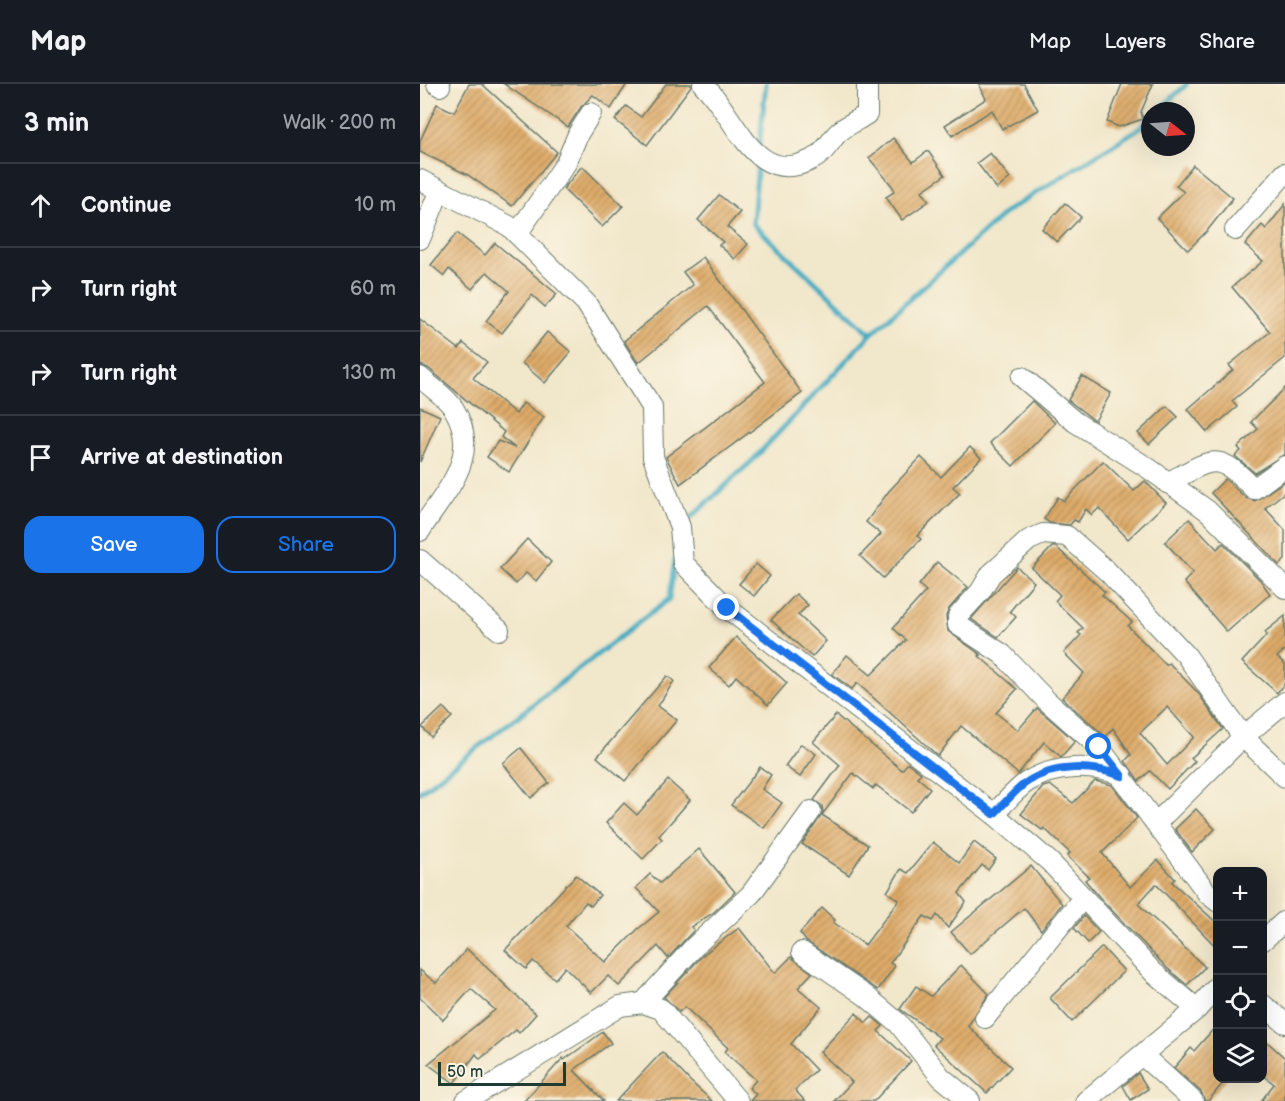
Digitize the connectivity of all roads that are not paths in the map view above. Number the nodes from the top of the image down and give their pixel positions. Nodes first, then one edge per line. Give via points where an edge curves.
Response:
1 (703, 84) edge
2 (867, 84) edge
3 (591, 112) dead end
4 (1285, 173) edge
5 (420, 180) edge
6 (439, 192) junction
7 (1235, 230) dead end
8 (517, 234) junction
9 (420, 239) edge
10 (420, 377) edge
11 (1022, 377) dead end
12 (1285, 466) edge
13 (1167, 483) junction
14 (420, 531) edge
15 (420, 560) edge
16 (1285, 588) edge
17 (499, 630) dead end
18 (1285, 702) edge
19 (1243, 737) junction
20 (1122, 776) junction
21 (1285, 777) edge
22 (811, 811) dead end
23 (994, 814) junction
24 (1156, 823) junction
25 (1213, 898) edge
26 (1082, 899) junction
27 (1285, 921) edge
28 (1267, 934) edge
29 (802, 952) dead end
30 (1213, 991) edge
31 (643, 1003) junction
32 (1267, 1007) edge
33 (1197, 1009) junction
34 (985, 1018) dead end
35 (1285, 1023) edge
36 (1142, 1055) junction
37 (735, 1100) edge
38 (466, 1101) edge
39 (970, 1101) edge
40 (1086, 1101) edge
41 (1193, 1101) edge

1 - 2 street via 756,154 769,165 780,167 800,165 817,157 840,130 867,114
3 - 8 street via 566,163
4 - 7 street
5 - 6 street
6 - 8 street via 509,226
6 - 9 street
8 - 23 street via 586,303 652,407 653,456 680,527 688,569 727,608
10 - 14 street via 454,408 465,435 461,469
11 - 13 street via 1075,422
12 - 13 street via 1254,489 1228,463 1216,461
13 - 16 street via 1208,511
15 - 17 street
18 - 19 street
19 - 20 street via 1186,656 1108,572 1067,536 1043,534 1029,540 991,574 958,616 958,625 1002,654 1099,747
19 - 21 street
19 - 24 street
20 - 23 street via 1082,768 1047,771 1026,782
20 - 24 street
22 - 31 street via 751,894 695,946
23 - 26 street via 1050,862
24 - 25 street
26 - 33 street via 1154,974
26 - 34 street
27 - 28 street
29 - 39 street via 898,1023 941,1077
30 - 33 street
31 - 37 street via 661,1009
31 - 38 street via 620,1006
32 - 35 street
33 - 36 street
36 - 40 street
36 - 41 street

